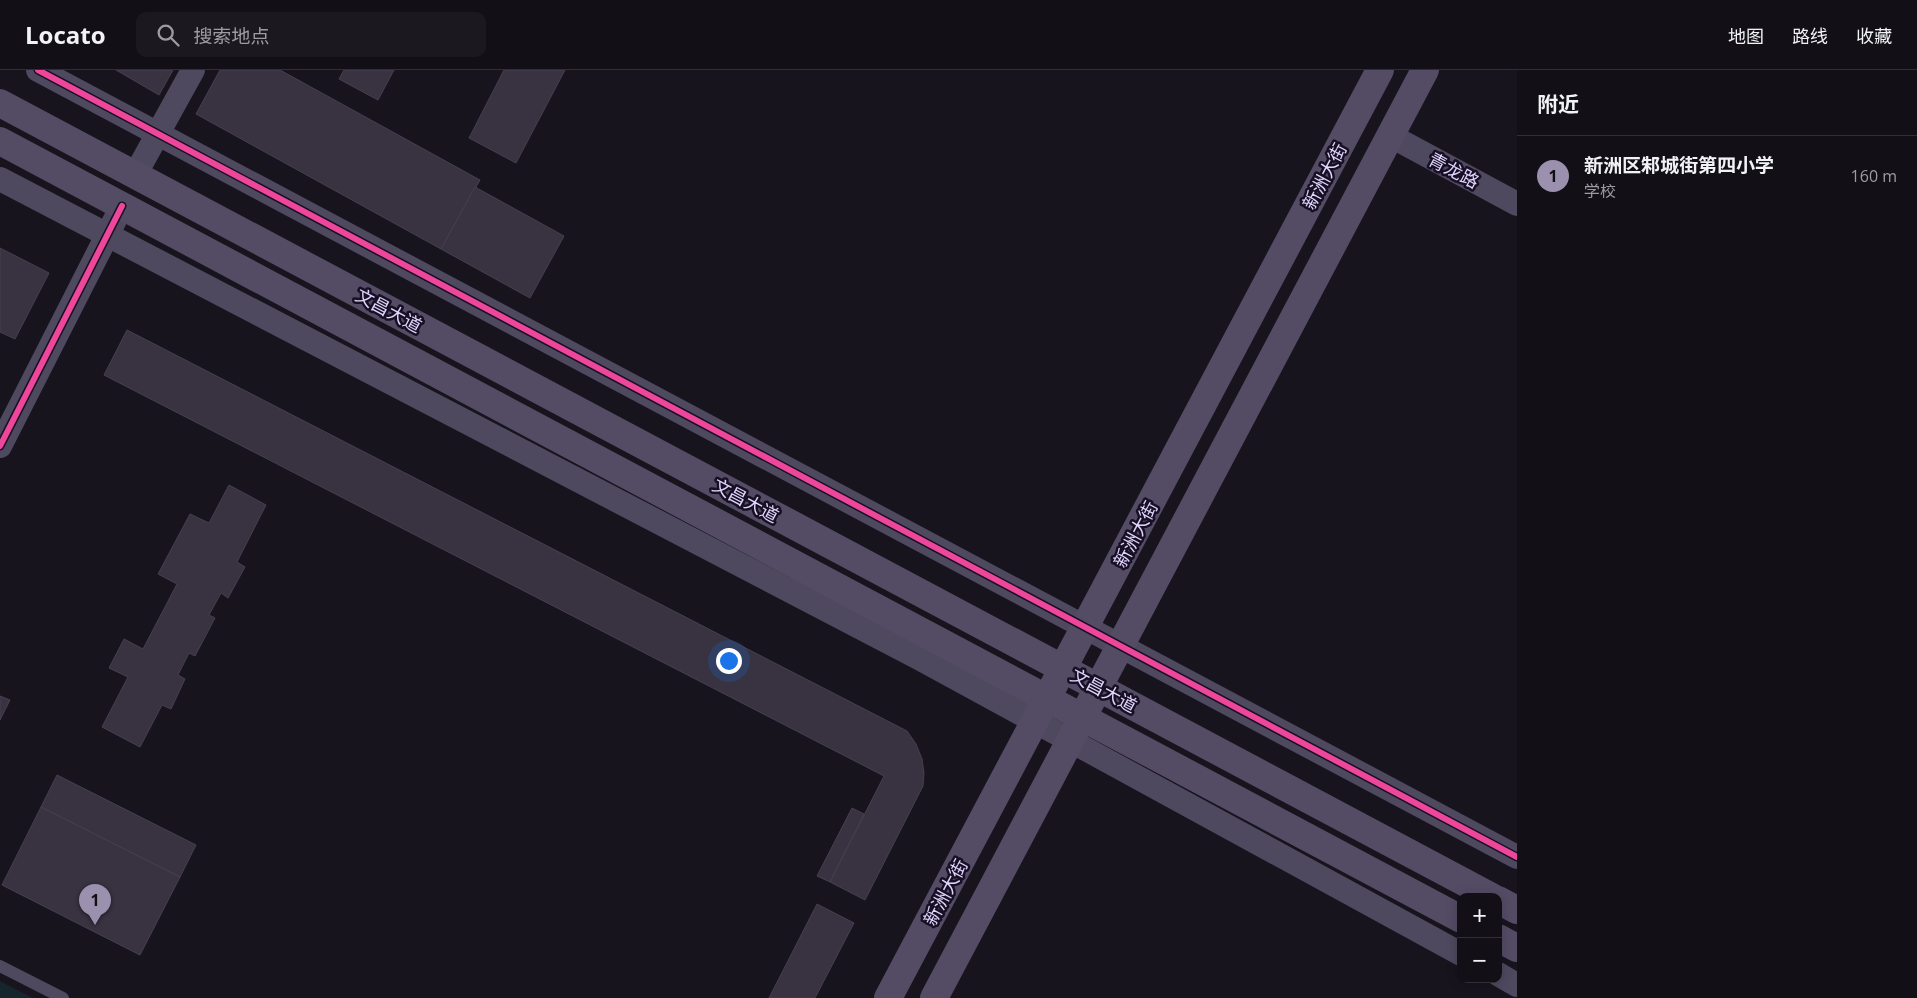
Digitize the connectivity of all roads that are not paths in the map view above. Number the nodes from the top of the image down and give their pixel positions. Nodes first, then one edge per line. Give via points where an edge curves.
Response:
1 (38, 70) edge
2 (192, 70) edge
3 (1380, 70) edge
4 (1425, 70) edge
5 (0, 103) edge
6 (158, 134) junction
7 (1391, 136) junction
8 (0, 141) edge
9 (135, 175) junction
10 (0, 179) edge
11 (1517, 204) edge
12 (122, 206) junction
13 (107, 235) junction
14 (0, 446) edge
15 (1085, 628) junction
16 (1120, 647) junction
17 (1063, 668) junction
18 (1099, 687) junction
19 (1041, 710) junction
20 (1077, 729) junction
21 (1517, 858) edge
22 (1485, 893) edge
23 (1502, 902) edge
24 (1517, 910) edge
25 (1457, 916) edge
26 (1502, 940) edge
27 (1517, 948) edge
28 (1457, 952) edge
29 (0, 966) edge
30 (1502, 976) edge
31 (1517, 984) edge
32 (63, 998) edge
33 (888, 998) edge
34 (934, 998) edge

1 - 6 street
2 - 6 street
3 - 15 main road, 新洲大街
4 - 7 main road
5 - 9 main road, 文昌大道
6 - 9 street
6 - 15 street
7 - 11 street, 青龙路
7 - 16 main road
8 - 12 main road, 文昌大道
9 - 17 main road, 文昌大道
10 - 13 street
12 - 13 street
12 - 19 main road, 文昌大道
13 - 14 street
13 - 19 street via 919,658
15 - 16 street
15 - 17 main road, 新洲大街
16 - 18 main road
16 - 21 street
17 - 18 main road, 文昌大道
17 - 19 main road, 新洲大街
18 - 20 main road
18 - 22 main road, 文昌大道
19 - 20 main road, 文昌大道
19 - 33 main road, 新洲大街
20 - 25 main road, 文昌大道
20 - 28 street
20 - 34 main road
23 - 24 main road
26 - 27 main road
29 - 32 lane
30 - 31 street

